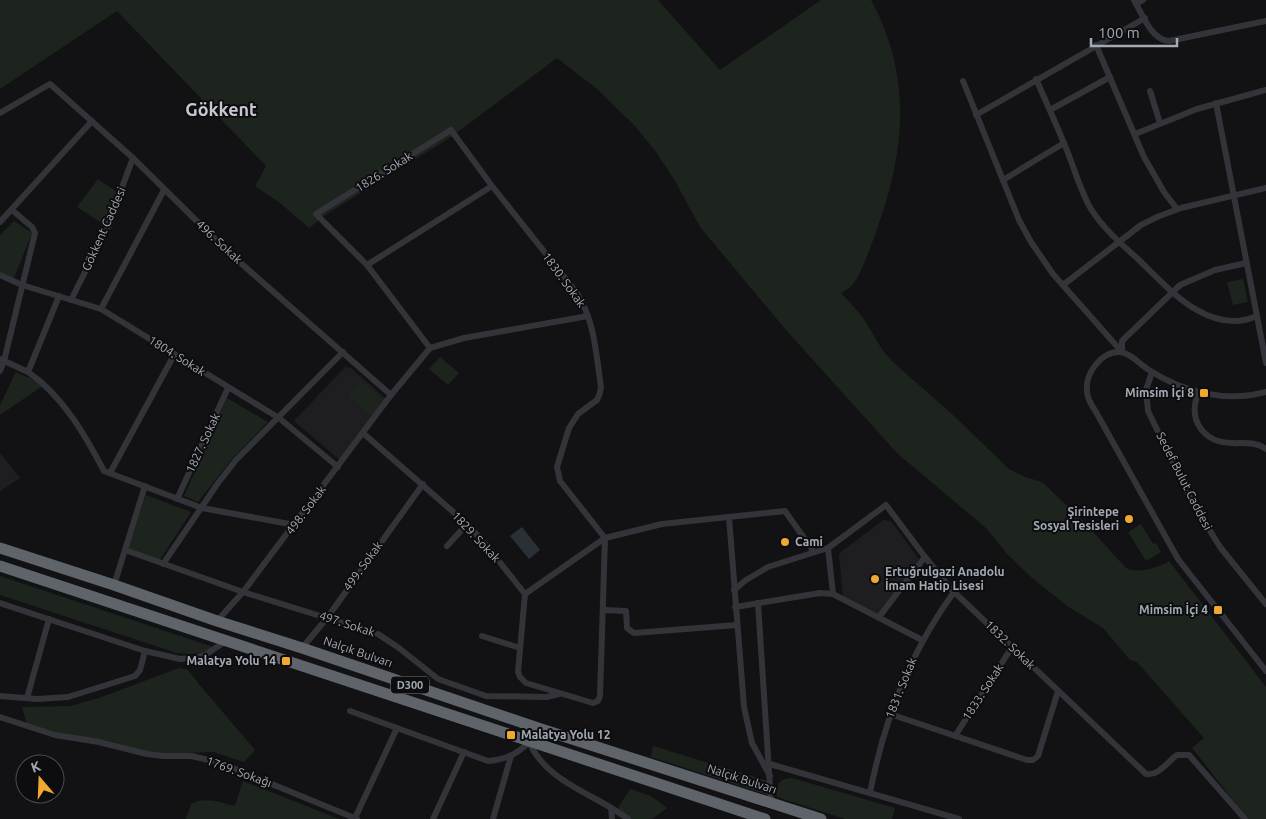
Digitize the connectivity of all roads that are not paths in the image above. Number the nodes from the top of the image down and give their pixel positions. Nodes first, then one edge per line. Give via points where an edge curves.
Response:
1 (1143, 0) edge
2 (1135, 2) edge
3 (1145, 18) junction
4 (1266, 21) edge
5 (1096, 45) junction
6 (1110, 77) junction
7 (1036, 79) junction
8 (962, 81) dead end
9 (1266, 90) edge
10 (1150, 91) dead end
11 (1216, 103) junction
12 (1050, 110) junction
13 (0, 113) edge
14 (976, 114) junction
15 (92, 121) junction
16 (1160, 123) junction
17 (451, 130) joint
18 (1135, 134) junction
19 (1064, 143) junction
20 (133, 158) junction
21 (1003, 180) junction
22 (492, 186) junction
23 (1266, 188) edge
24 (164, 190) junction
25 (1233, 196) junction
26 (12, 210) junction
27 (1177, 210) junction
28 (0, 222) edge
29 (1119, 242) junction
30 (1246, 263) junction
31 (367, 265) junction
32 (0, 275) edge
33 (22, 285) junction
34 (1063, 285) junction
35 (1172, 292) junction
36 (59, 296) junction
37 (71, 300) junction
38 (101, 310) junction
39 (588, 316) junction
40 (1256, 316) junction
41 (430, 348) junction
42 (343, 352) junction
43 (1122, 352) junction
44 (174, 355) junction
45 (2, 360) edge
46 (1266, 363) edge
47 (0, 371) edge
48 (28, 372) junction
49 (1152, 372) junction
50 (228, 388) junction
51 (1198, 392) junction
52 (1266, 392) edge
53 (392, 395) junction
54 (279, 418) junction
55 (363, 433) junction
56 (1266, 449) edge
57 (338, 467) junction
58 (110, 473) junction
59 (423, 484) junction
60 (145, 486) junction
61 (177, 499) junction
62 (202, 508) junction
63 (729, 517) junction
64 (467, 524) junction
65 (295, 525) junction
66 (604, 538) junction
67 (447, 546) dead end
68 (0, 548) edge
69 (828, 548) junction
70 (125, 550) junction
71 (814, 552) junction
72 (925, 558) junction
73 (164, 564) junction
74 (0, 566) edge
75 (114, 584) junction
76 (734, 590) junction
77 (243, 592) junction
78 (954, 592) junction
79 (526, 594) junction
80 (833, 594) junction
81 (0, 603) edge
82 (758, 603) junction
83 (1266, 604) edge
84 (735, 607) junction
85 (603, 610) junction
86 (879, 617) junction
87 (326, 618) junction
88 (49, 619) junction
89 (216, 621) junction
90 (737, 625) junction
91 (482, 636) dead end
92 (922, 640) junction
93 (226, 641) junction
94 (1012, 647) junction
95 (302, 648) junction
96 (520, 648) junction
97 (144, 651) junction
98 (1266, 671) edge
99 (1058, 691) junction
100 (560, 693) junction
101 (0, 696) edge
102 (27, 698) junction
103 (350, 710) dead end
104 (890, 714) junction
105 (0, 717) edge
106 (397, 728) junction
107 (955, 736) junction
108 (530, 742) junction
109 (464, 752) junction
110 (511, 756) junction
111 (770, 764) junction
112 (770, 776) junction
113 (870, 793) junction
114 (771, 802) junction
115 (611, 808) junction
116 (356, 819) edge
117 (433, 819) edge
118 (493, 819) edge
119 (612, 819) edge
120 (628, 819) edge
121 (765, 819) edge
122 (821, 819) edge
123 (959, 819) edge
124 (1246, 819) edge

1 - 2 street
2 - 3 street
3 - 4 street via 1156,37 1166,42
3 - 5 street
5 - 6 street
5 - 7 street
6 - 12 street
6 - 18 street
7 - 12 street
7 - 14 street
8 - 14 street
9 - 11 street
10 - 16 street
11 - 16 street
11 - 25 street
12 - 19 street
13 - 15 street, 496. Sokak via 50,84
14 - 21 street
15 - 20 street, 496. Sokak
15 - 26 street
16 - 18 street
17 - 22 street, 1830. Sokak
17 - 31 street, 1826. Sokak via 316,214
18 - 27 street via 1144,157
19 - 21 street
19 - 29 street via 1091,208
20 - 24 street, 496. Sokak
20 - 37 street, Gökkent Caddesi via 106,230
21 - 34 street via 1031,242
22 - 31 street
22 - 39 street, 1830. Sokak via 577,293
23 - 25 street
24 - 38 street
24 - 42 street, 496. Sokak via 227,251
25 - 27 street
25 - 30 street
26 - 28 street
26 - 33 street via 35,233
27 - 29 street via 1149,221
29 - 34 street
29 - 35 street
30 - 35 street via 1204,274
30 - 40 street
31 - 41 street
32 - 33 street, 1804. Sokak
33 - 36 street, 1804. Sokak
33 - 45 street
34 - 43 street
35 - 40 street via 1197,310 1219,319 1235,321
35 - 43 street via 1122,342
36 - 37 street, 1804. Sokak
36 - 48 street
37 - 38 street, 1804. Sokak
38 - 44 street, 1804. Sokak
39 - 41 street via 464,338
39 - 66 street, 1830. Sokak via 593,331 600,393 597,400 578,414 571,424 557,470 562,484
40 - 46 street
41 - 53 street, 498. Sokak
42 - 53 street, 496. Sokak
42 - 54 street
43 - 49 street
43 - 98 street via 1105,357 1094,366 1087,381 1088,396 1178,559
44 - 50 street, 1804. Sokak
44 - 58 street
45 - 47 street
45 - 48 street
48 - 58 street via 72,416 104,470
49 - 51 street
49 - 83 street, Sedef Bulut Caddesi via 1146,390 1148,410 1191,500 1220,547
50 - 54 street, 1804. Sokak
50 - 61 street, 1827. Sokak
51 - 52 street via 1239,397
51 - 56 street via 1194,414 1206,434 1222,443 1260,445
53 - 55 street, 498. Sokak
54 - 57 street, 1804. Sokak
54 - 62 street via 236,460
55 - 57 street, 498. Sokak
55 - 59 street, 1829. Sokak
57 - 65 street, 498. Sokak
58 - 60 street
59 - 64 street, 1829. Sokak
59 - 87 street, 499. Sokak
60 - 61 street
60 - 70 street
61 - 62 street
62 - 65 street
62 - 73 street
63 - 66 street via 662,524
63 - 71 street via 785,511
63 - 76 street
64 - 67 street
64 - 79 street, 1829. Sokak
65 - 77 street, 498. Sokak
66 - 79 street
66 - 85 street
68 - 75 highway, Nalçık Bulvarı / D300
69 - 71 street
69 - 72 street, 1832. Sokak via 886,505
69 - 80 street
70 - 73 street, 497. Sokak
70 - 75 street
71 - 76 street via 768,567
72 - 78 street, 1832. Sokak
72 - 86 street
73 - 77 street, 497. Sokak
74 - 93 highway, D300
75 - 89 highway, Nalçık Bulvarı / D300
76 - 84 street
77 - 87 street, 497. Sokak
77 - 89 street, 498. Sokak
78 - 92 street, 1831. Sokak
78 - 94 street, 1832. Sokak
79 - 96 street
80 - 82 street via 820,593
80 - 86 street
81 - 88 street
82 - 84 street
82 - 111 street
84 - 90 street
85 - 90 street via 626,612 626,626 634,633
85 - 100 street via 599,699 593,703
86 - 92 street
87 - 95 street, 499. Sokak
87 - 100 street, 497. Sokak via 378,634 438,679 486,696 547,697
88 - 97 street
88 - 102 street
89 - 95 highway, Nalçık Bulvarı / D300
90 - 112 street via 748,731
91 - 96 street
92 - 104 street, 1831. Sokak
93 - 97 street via 205,655 187,659
93 - 108 highway, D300
94 - 99 street, 1832. Sokak
94 - 107 street, 1833. Sokak
95 - 114 highway, Nalçık Bulvarı / D300
96 - 100 street via 520,677 526,683
97 - 102 street via 140,670 133,677 68,697
99 - 107 street via 1038,756 1033,760
99 - 124 street, 1832. Sokak via 1146,774 1156,773 1177,755 1189,755
101 - 102 street
103 - 106 street
104 - 107 street
104 - 113 street, 1831. Sokak
105 - 116 street, 1769. Sokağı via 55,735 147,754 191,756 218,762
106 - 109 street
106 - 116 street
108 - 110 street
108 - 115 street via 538,758 560,778
108 - 121 highway, D300
109 - 110 street via 488,761
109 - 117 street
110 - 118 street
111 - 112 street
111 - 113 street
112 - 114 street
113 - 123 street
114 - 122 highway, Nalçık Bulvarı / D300
115 - 119 street
115 - 120 street

